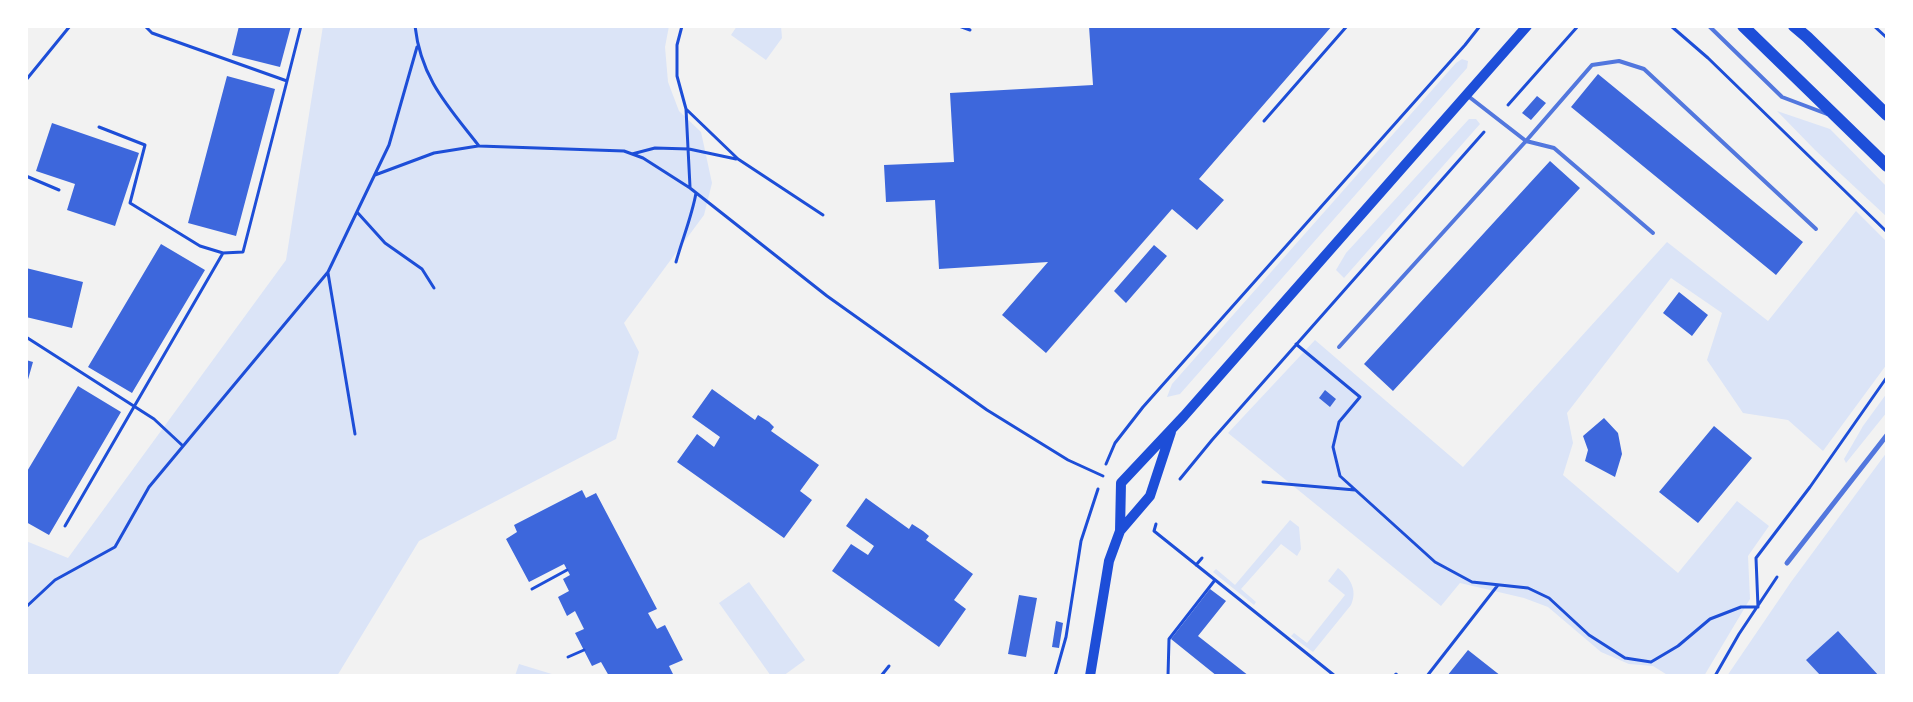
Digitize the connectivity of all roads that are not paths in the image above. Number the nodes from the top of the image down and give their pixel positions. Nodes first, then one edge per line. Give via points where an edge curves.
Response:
1 (1526, 26) edge
2 (1709, 26) edge
3 (1742, 26) edge
4 (1794, 26) edge
5 (1466, 95) junction
6 (1887, 115) edge
7 (1837, 118) junction
8 (1526, 141) junction
9 (1887, 166) edge
10 (1816, 229) dead end
11 (1653, 233) dead end
12 (1339, 347) dead end
13 (1172, 429) junction
14 (1887, 435) edge
15 (1120, 531) junction
16 (1787, 563) road end
17 (1090, 676) edge

1 - 5 main road
2 - 7 lane via 1782,97
3 - 7 main road
4 - 6 main road
5 - 8 lane
5 - 13 main road
7 - 9 main road
8 - 10 lane via 1592,65 1619,62 1644,69
8 - 11 lane via 1554,148
8 - 12 lane
13 - 15 main road via 1150,496
13 - 15 main road via 1120,483
14 - 16 street
15 - 17 main road via 1109,560

